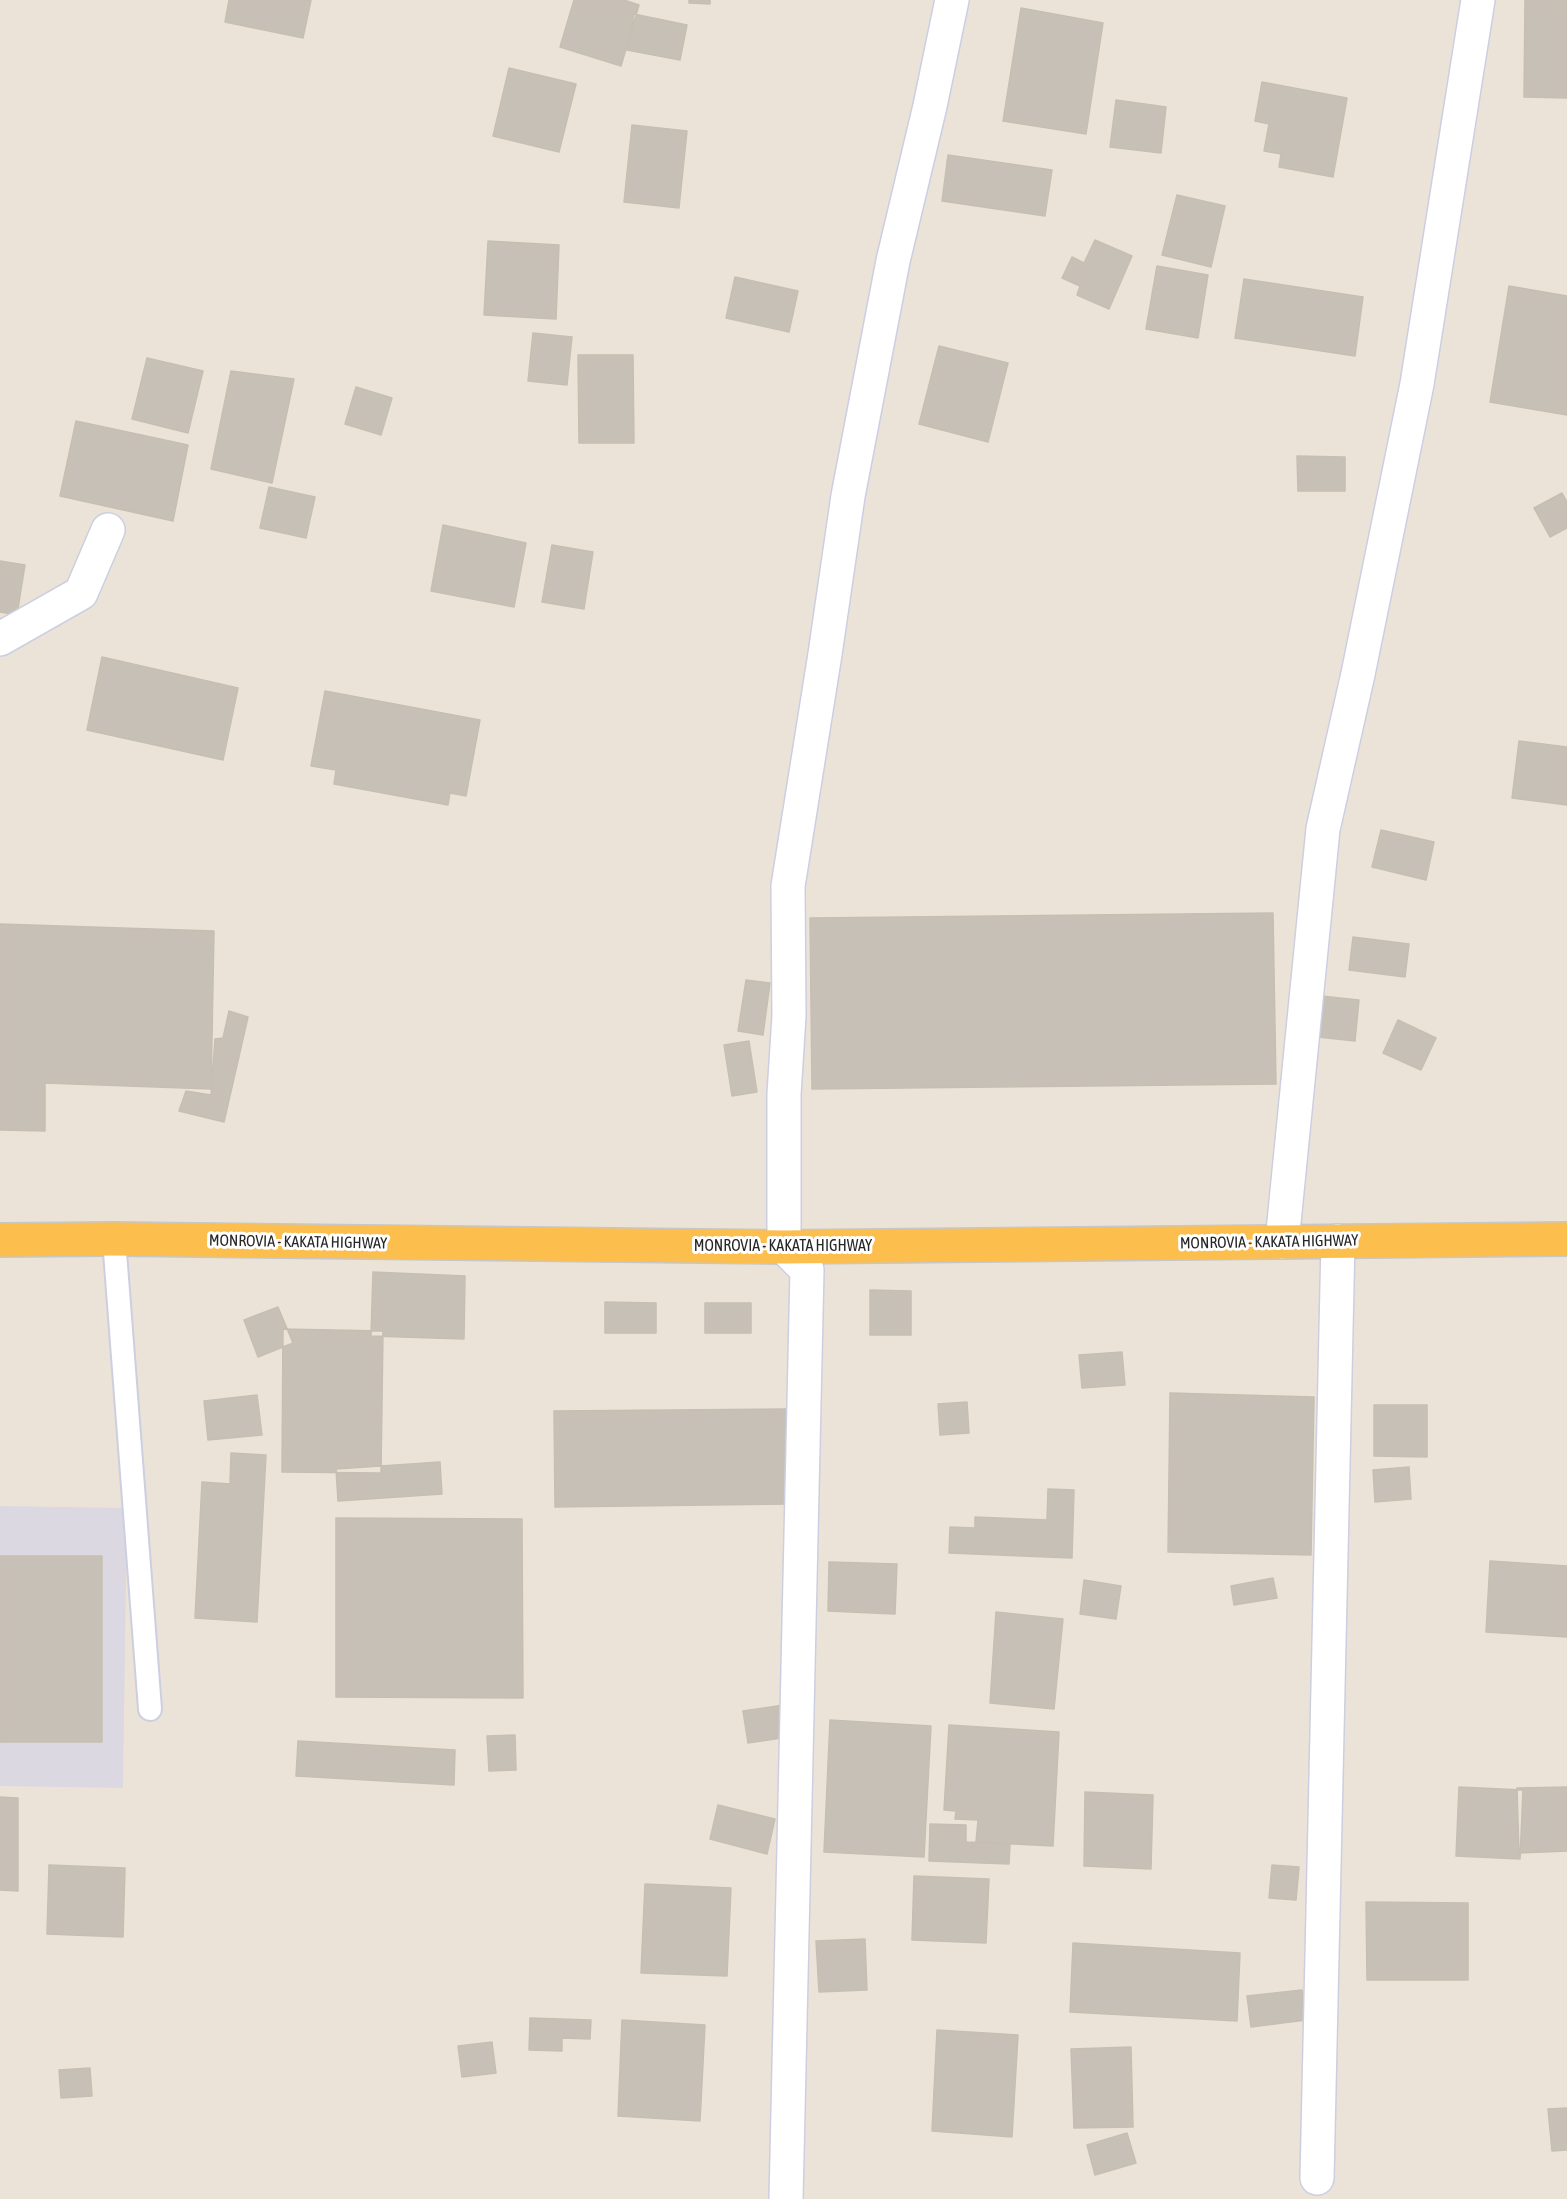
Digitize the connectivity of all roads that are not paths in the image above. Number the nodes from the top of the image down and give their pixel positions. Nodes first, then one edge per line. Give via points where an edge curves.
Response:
1 (952, 0) edge
2 (1478, 0) edge
3 (108, 530) dead end
4 (0, 639) edge
5 (114, 1239) junction
6 (1567, 1239) edge
7 (0, 1240) edge
8 (1338, 1241) junction
9 (1282, 1242) junction
10 (784, 1247) junction
11 (150, 1709) dead end
12 (1317, 2178) dead end
13 (786, 2199) edge

1 - 10 street via 893,261 848,496 788,886
2 - 9 street via 1416,384 1323,829
3 - 4 street via 81,593
5 - 7 highway, MONROVIA - KAKATA HIGHWAY
5 - 10 highway, MONROVIA - KAKATA HIGHWAY
5 - 11 lane
6 - 8 highway, MONROVIA - KAKATA HIGHWAY
8 - 9 highway, MONROVIA - KAKATA HIGHWAY
8 - 12 street
9 - 10 highway, MONROVIA - KAKATA HIGHWAY
10 - 13 street via 807,1270

